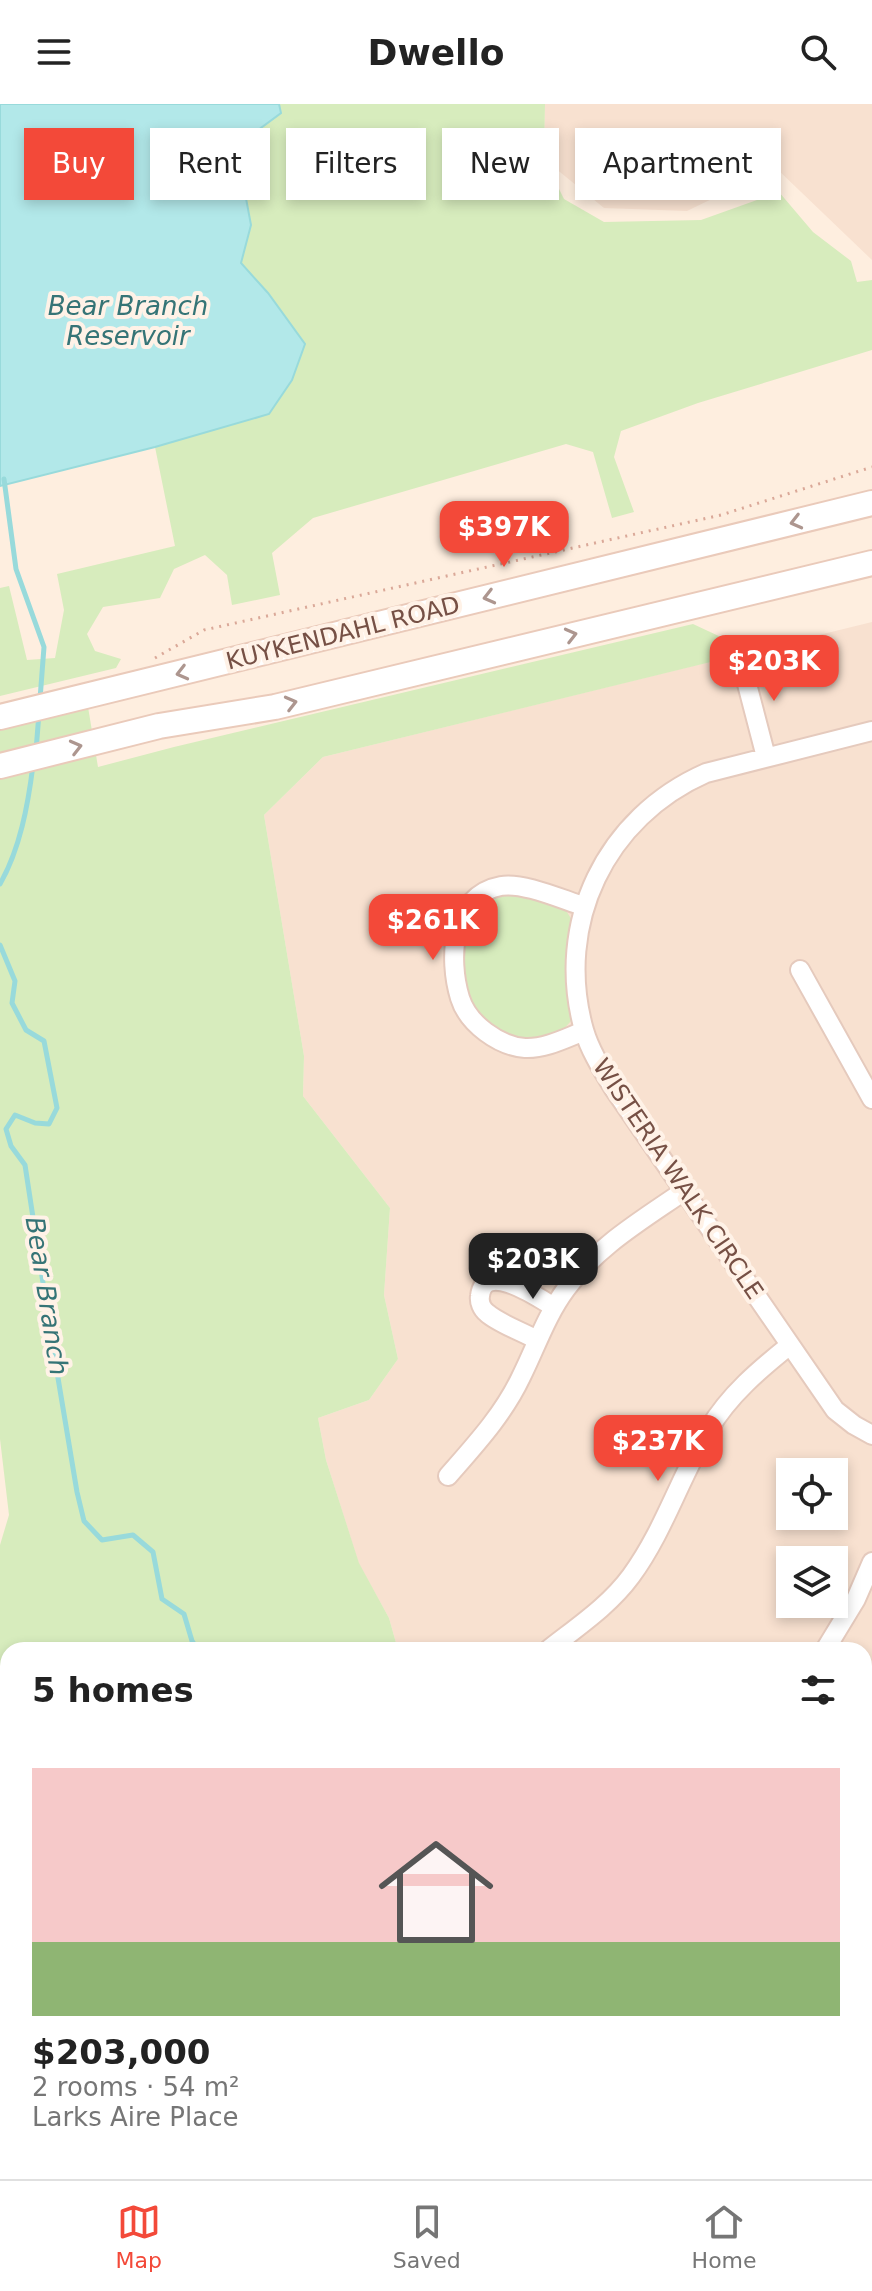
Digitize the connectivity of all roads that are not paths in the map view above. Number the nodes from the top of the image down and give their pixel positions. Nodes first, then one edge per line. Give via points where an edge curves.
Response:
1 (872, 503) edge
2 (872, 563) edge
3 (741, 661) dead end
4 (0, 717) edge
5 (872, 731) edge
6 (766, 757) junction
7 (0, 766) edge
8 (583, 906) junction
9 (800, 970) dead end
10 (584, 1031) junction
11 (872, 1099) edge
12 (684, 1191) junction
13 (554, 1307) junction
14 (537, 1340) junction
15 (790, 1345) junction
16 (872, 1435) edge
17 (448, 1476) dead end
18 (872, 1562) edge
19 (558, 1642) edge
20 (830, 1642) edge

1 -> 4 main road, KUYKENDAHL ROAD via 146,673
7 -> 2 main road via 159,726 275,707
3 - 6 street
5 - 6 street, WISTERIA WALK CIRCLE
6 - 8 street, WISTERIA WALK CIRCLE via 687,781 647,810 610,853
8 - 10 street, WISTERIA WALK CIRCLE via 575,969
8 - 10 street via 513,884 497,886 463,913 454,963 460,1000 493,1037 527,1048
9 - 11 street
10 - 12 street, WISTERIA WALK CIRCLE via 614,1089
12 - 13 street via 616,1237
12 - 15 street, WISTERIA WALK CIRCLE
13 - 14 street
13 - 14 street via 506,1281 485,1285 480,1295 487,1314
14 - 17 street via 505,1408
15 - 16 street, WISTERIA WALK CIRCLE via 835,1410
15 - 19 street via 762,1367 711,1426 630,1578
18 - 20 street

